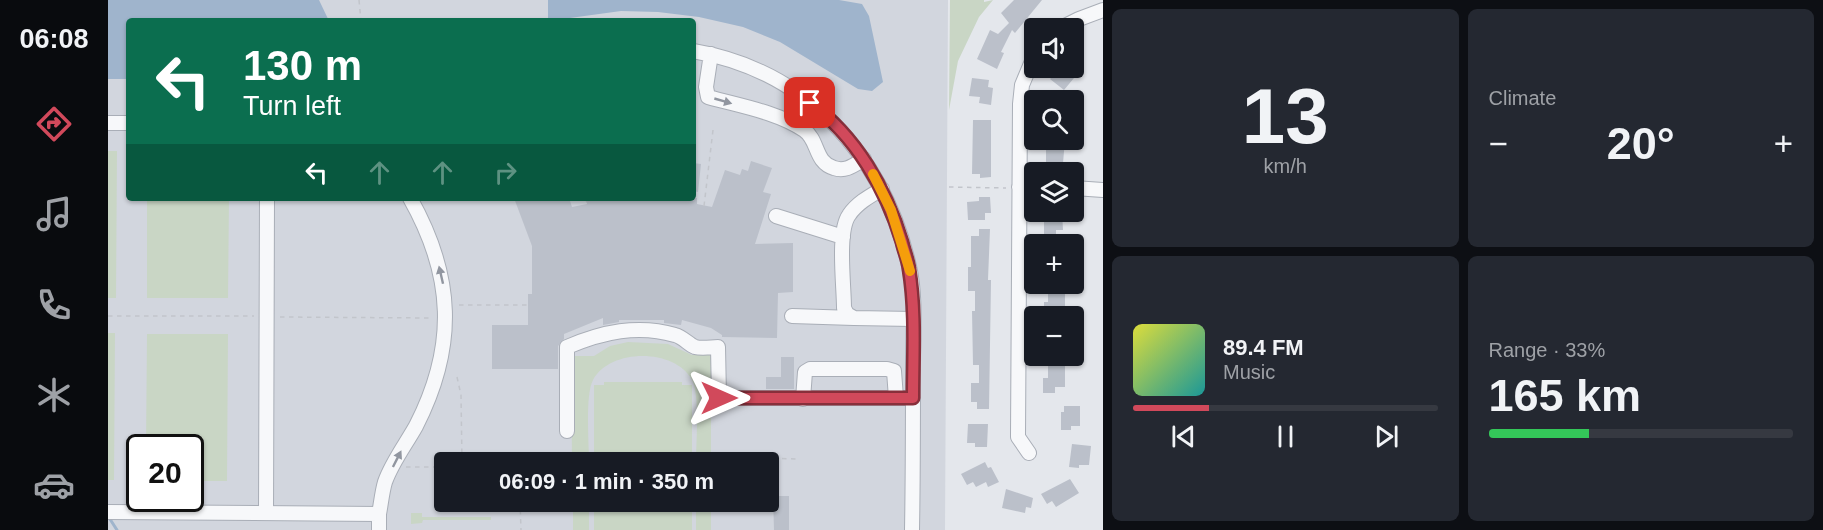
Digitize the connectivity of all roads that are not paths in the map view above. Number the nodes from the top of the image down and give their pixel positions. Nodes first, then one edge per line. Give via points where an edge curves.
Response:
1 (1103, 10) edge
2 (1082, 18) edge
3 (696, 52) edge
4 (711, 54) junction
5 (1025, 78) edge
6 (108, 123) edge
7 (126, 123) edge
8 (864, 159) junction
9 (1019, 187) junction
10 (1024, 187) edge
11 (882, 189) junction
12 (1084, 189) edge
13 (1103, 190) edge
14 (267, 201) edge
15 (412, 201) edge
16 (776, 216) dead end
17 (843, 237) junction
18 (792, 316) dead end
19 (854, 318) junction
20 (913, 319) junction
21 (896, 398) junction
22 (913, 398) junction
23 (803, 399) junction
24 (567, 431) dead end
25 (1029, 453) dead end
26 (108, 512) edge
27 (266, 513) junction
28 (379, 514) junction
29 (379, 530) edge
30 (912, 530) edge

1 - 2 street
3 - 4 street
4 - 8 street via 745,65 797,94 843,132
4 -> 8 street via 708,97 766,113 804,130 811,135 825,165 848,169
5 - 9 street via 1020,95
6 - 7 street
8 - 11 street
9 - 10 street
9 - 25 street via 1018,437
11 - 17 street via 858,204 848,216
11 - 20 street via 909,268
12 - 13 street
14 - 27 street
28 -> 15 street via 385,482 416,425 439,368 446,318 438,265
16 - 17 street
17 - 19 street via 844,308
18 - 19 street
19 - 20 street
20 - 22 street
21 - 22 street
21 - 23 street
21 - 23 street via 894,371 810,369 805,372
22 - 30 street
23 - 24 street via 719,398 718,347 696,347 677,335 649,330 622,330 594,336 567,348
26 - 27 street
27 - 28 street
28 - 29 street

